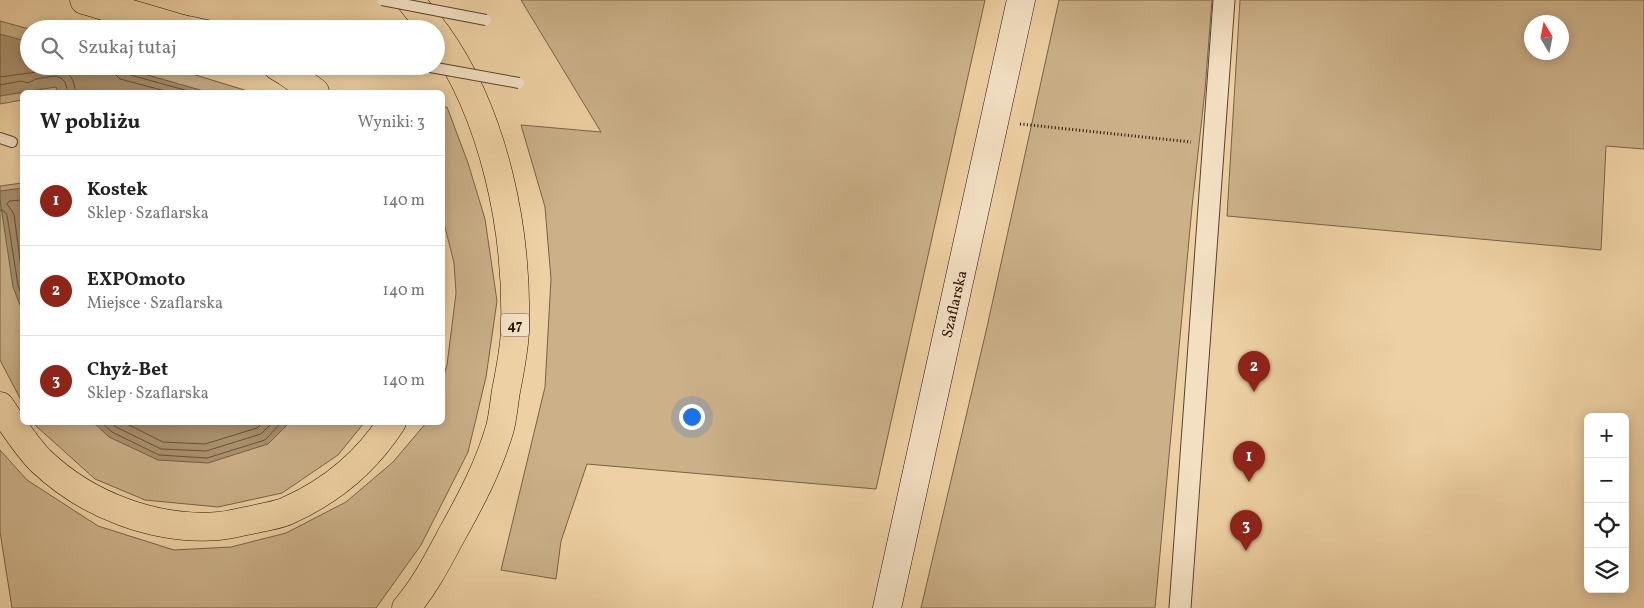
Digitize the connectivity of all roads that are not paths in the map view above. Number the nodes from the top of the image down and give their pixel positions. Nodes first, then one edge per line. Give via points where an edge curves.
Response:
1 (382, 0) edge
2 (410, 0) edge
3 (1021, 0) edge
4 (1224, 0) edge
5 (92, 2) edge
6 (152, 20) edge
7 (181, 20) edge
8 (426, 20) edge
9 (486, 20) dead end
10 (445, 46) edge
11 (445, 69) edge
12 (291, 75) edge
13 (519, 82) dead end
14 (312, 90) edge
15 (0, 138) edge
16 (12, 142) dead end
17 (0, 406) edge
18 (390, 425) edge
19 (406, 608) edge
20 (886, 608) edge
21 (1180, 608) edge

1 - 9 lane, bridge
2 - 8 main road
3 - 20 street, Szaflarska
4 - 21 street
5 - 6 main road
5 - 7 lane
10 - 19 main road, 47 via 453,57 494,155 510,227 515,332 500,427 480,482 438,561
11 - 13 lane, bridge
12 - 14 main road
15 - 16 lane
17 - 18 main road via 41,461 104,504 148,520 219,526 288,511 322,492 354,468 380,441

